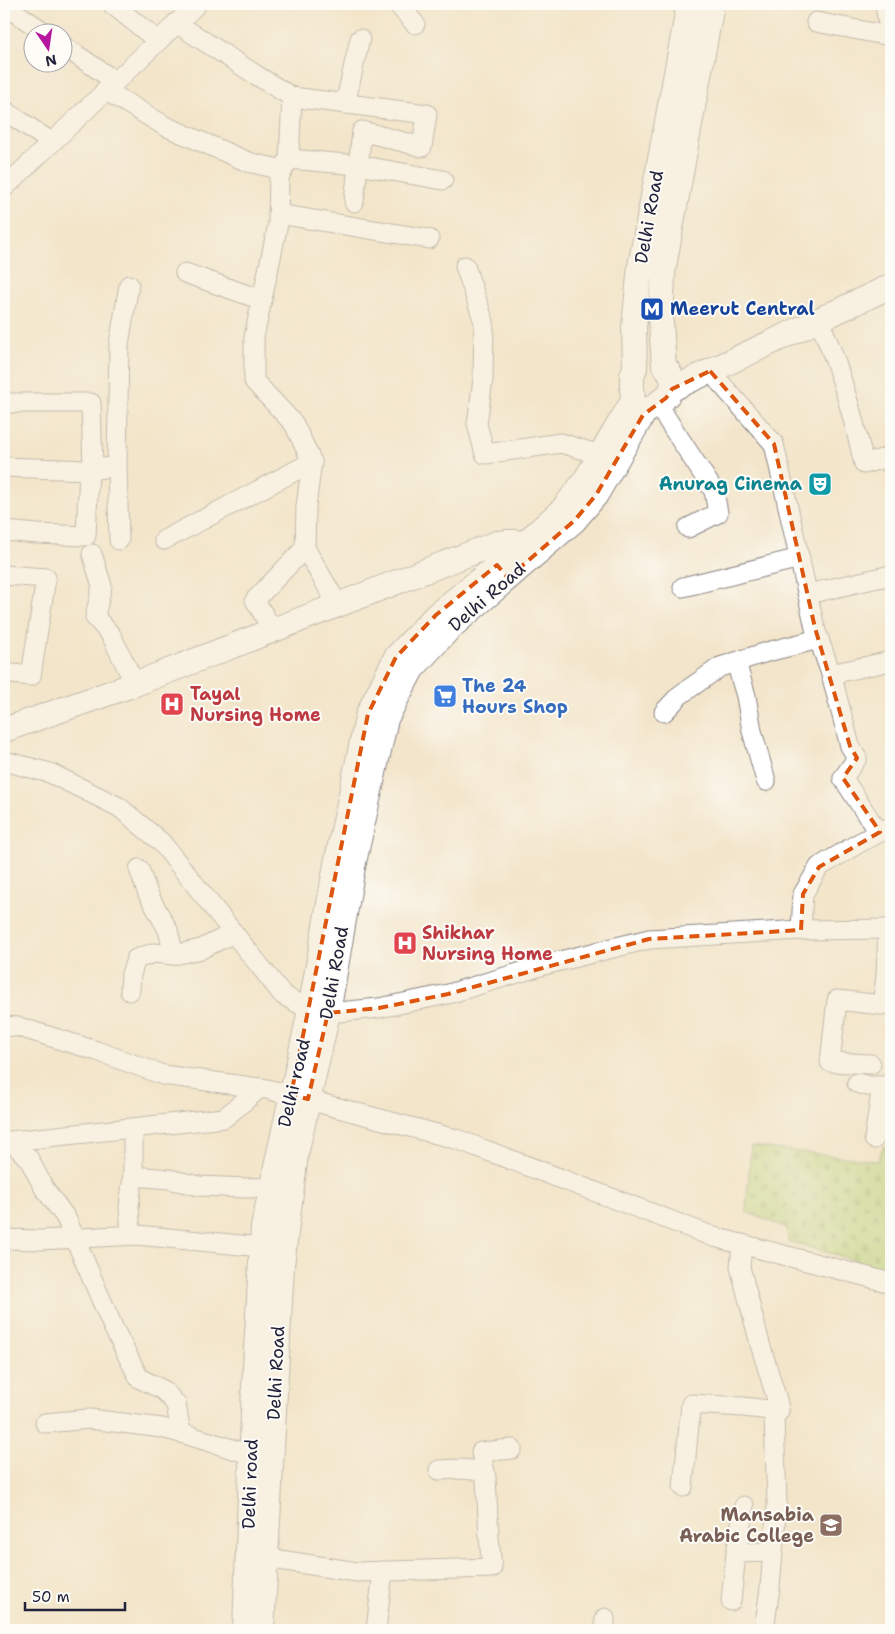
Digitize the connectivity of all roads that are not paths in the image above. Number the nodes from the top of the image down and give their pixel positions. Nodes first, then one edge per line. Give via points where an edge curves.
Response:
1 (112, 4) edge
2 (197, 4) edge
3 (398, 4) edge
4 (690, 4) edge
5 (712, 4) edge
6 (885, 4) edge
7 (4, 5) edge
8 (29, 22) edge
9 (816, 22) dead end
10 (176, 23) junction
11 (414, 24) dead end
12 (360, 38) dead end
13 (157, 40) junction
14 (72, 54) edge
15 (110, 86) junction
16 (292, 97) junction
17 (345, 104) junction
18 (4, 110) edge
19 (51, 142) junction
20 (286, 164) junction
21 (358, 164) junction
22 (443, 180) dead end
23 (6, 182) edge
24 (354, 202) dead end
25 (278, 214) junction
26 (430, 239) dead end
27 (465, 266) dead end
28 (185, 273) dead end
29 (130, 285) dead end
30 (891, 286) edge
31 (262, 300) junction
32 (818, 321) junction
33 (746, 354) junction
34 (664, 366) junction
35 (635, 368) junction
36 (710, 371) junction
37 (4, 403) edge
38 (657, 403) junction
39 (600, 455) junction
40 (312, 462) junction
41 (117, 466) junction
42 (891, 466) edge
43 (4, 467) edge
44 (91, 470) junction
45 (688, 528) dead end
46 (4, 531) edge
47 (119, 540) dead end
48 (164, 540) dead end
49 (305, 548) junction
50 (529, 550) junction
51 (472, 552) junction
52 (92, 554) dead end
53 (800, 558) junction
54 (503, 571) junction
55 (4, 575) edge
56 (891, 575) edge
57 (683, 587) dead end
58 (808, 594) junction
59 (338, 605) junction
60 (272, 631) junction
61 (819, 640) junction
62 (891, 661) edge
63 (736, 662) junction
64 (4, 673) edge
65 (831, 674) junction
66 (135, 684) junction
67 (664, 712) dead end
68 (4, 730) edge
69 (4, 761) edge
70 (766, 781) dead end
71 (886, 830) edge
72 (139, 869) dead end
73 (889, 928) edge
74 (801, 930) junction
75 (234, 933) junction
76 (174, 955) junction
77 (130, 991) dead end
78 (319, 1011) junction
79 (4, 1026) edge
80 (871, 1064) dead end
81 (857, 1084) dead end
82 (887, 1086) edge
83 (260, 1088) junction
84 (300, 1097) junction
85 (133, 1128) junction
86 (874, 1139) dead end
87 (6, 1142) edge
88 (133, 1176) junction
89 (271, 1187) junction
90 (132, 1235) junction
91 (75, 1238) junction
92 (4, 1239) edge
93 (742, 1244) junction
94 (262, 1247) junction
95 (891, 1283) edge
96 (779, 1411) junction
97 (45, 1423) dead end
98 (182, 1433) junction
99 (512, 1449) dead end
100 (252, 1455) junction
101 (439, 1470) dead end
102 (485, 1471) junction
103 (683, 1487) dead end
104 (744, 1506) dead end
105 (773, 1552) junction
106 (736, 1553) junction
107 (267, 1558) junction
108 (383, 1571) junction
109 (731, 1601) dead end
110 (244, 1630) edge
111 (262, 1630) edge
112 (376, 1630) edge
113 (764, 1630) edge

1 - 13 street
2 - 10 street
3 - 11 street
4 - 35 main road, Delhi Road via 640,266 634,327
5 - 34 main road, Delhi Road via 663,272 661,322
6 - 9 street via 890,36
7 - 8 street
10 - 13 street
10 - 16 street
12 - 17 street
13 - 15 street
14 - 15 street
15 - 19 street
15 - 20 street via 165,126 248,162
16 - 17 street
16 - 20 street
17 - 21 street via 427,114 422,147 362,131
18 - 19 street
19 - 23 street
20 - 21 street
20 - 25 street via 279,177
21 - 22 street
21 - 24 street
25 - 26 street
25 - 31 street
27 - 39 street via 484,322 477,424 485,454 561,443
28 - 31 street
29 - 41 street via 119,344
30 - 32 main road
31 - 40 street via 254,337 254,381 294,424
32 - 33 main road
32 - 42 street via 851,409 864,464 888,457
33 - 34 main road
33 - 36 main road
34 - 35 main road via 646,364
34 - 38 main road, Delhi Road via 673,382
35 - 39 main road, Delhi Road via 632,375 633,401
36 - 38 main road
36 - 53 street via 774,444
37 - 44 street via 91,403
38 - 45 street via 714,491 718,513
38 - 50 main road, Delhi Road via 596,495 574,522
39 - 50 main road, Delhi Road via 584,482
40 - 48 street
40 - 49 street
41 - 44 street
41 - 47 street
43 - 44 street
44 - 46 street via 86,536
49 - 59 street
49 - 60 street via 254,600
50 - 51 main road via 512,542 496,543
50 - 54 main road, Delhi Road
51 - 54 main road
51 - 59 main road
52 - 66 street via 102,586 96,617 111,634
53 - 57 street
53 - 58 street
54 - 78 main road, Delhi Road via 412,669 386,719
55 - 64 street via 46,578 31,676
56 - 58 street
58 - 61 street
59 - 60 main road
60 - 66 main road
61 - 63 street
61 - 65 street
62 - 65 street
63 - 67 street via 720,667 680,694
63 - 70 street
65 - 71 street via 850,746 857,758 843,778 870,820
66 - 68 main road
69 - 75 street via 50,772 119,806 161,842
71 - 74 street via 819,867 803,894
72 - 76 street via 148,894 168,930
73 - 74 street
73 - 80 street via 882,1005 837,1000 830,1062
74 - 78 street via 648,939 448,994 379,1008
75 - 76 street via 201,949
75 - 78 street via 283,995
76 - 77 street via 154,953 136,958
78 - 84 main road, Delhi Road
79 - 83 street via 19,1027 98,1051 163,1075
81 - 82 street
82 - 86 street
83 - 84 street
83 - 85 street via 224,1118
84 - 89 main road, Delhi road
84 - 93 street via 459,1140 705,1234
84 - 107 main road, Delhi Road via 282,1265
85 - 87 street
85 - 88 street
87 - 91 street via 30,1159
88 - 89 street via 199,1186
88 - 90 street via 129,1206
89 - 94 main road, Delhi road
90 - 91 street
90 - 94 street
91 - 92 street
91 - 98 street via 139,1378 163,1390 176,1404
93 - 95 street
93 - 96 street via 740,1267
94 - 100 main road, Delhi road
96 - 103 street via 691,1404
96 - 105 street via 774,1417 777,1504
97 - 98 street via 90,1419
98 - 100 street
99 - 102 street via 481,1452
100 - 110 main road, Delhi road
101 - 102 street
102 - 108 street via 492,1568
104 - 106 street
105 - 106 street
105 - 113 street
106 - 109 street
107 - 108 street via 357,1572
107 - 111 main road, Delhi Road
108 - 112 street

